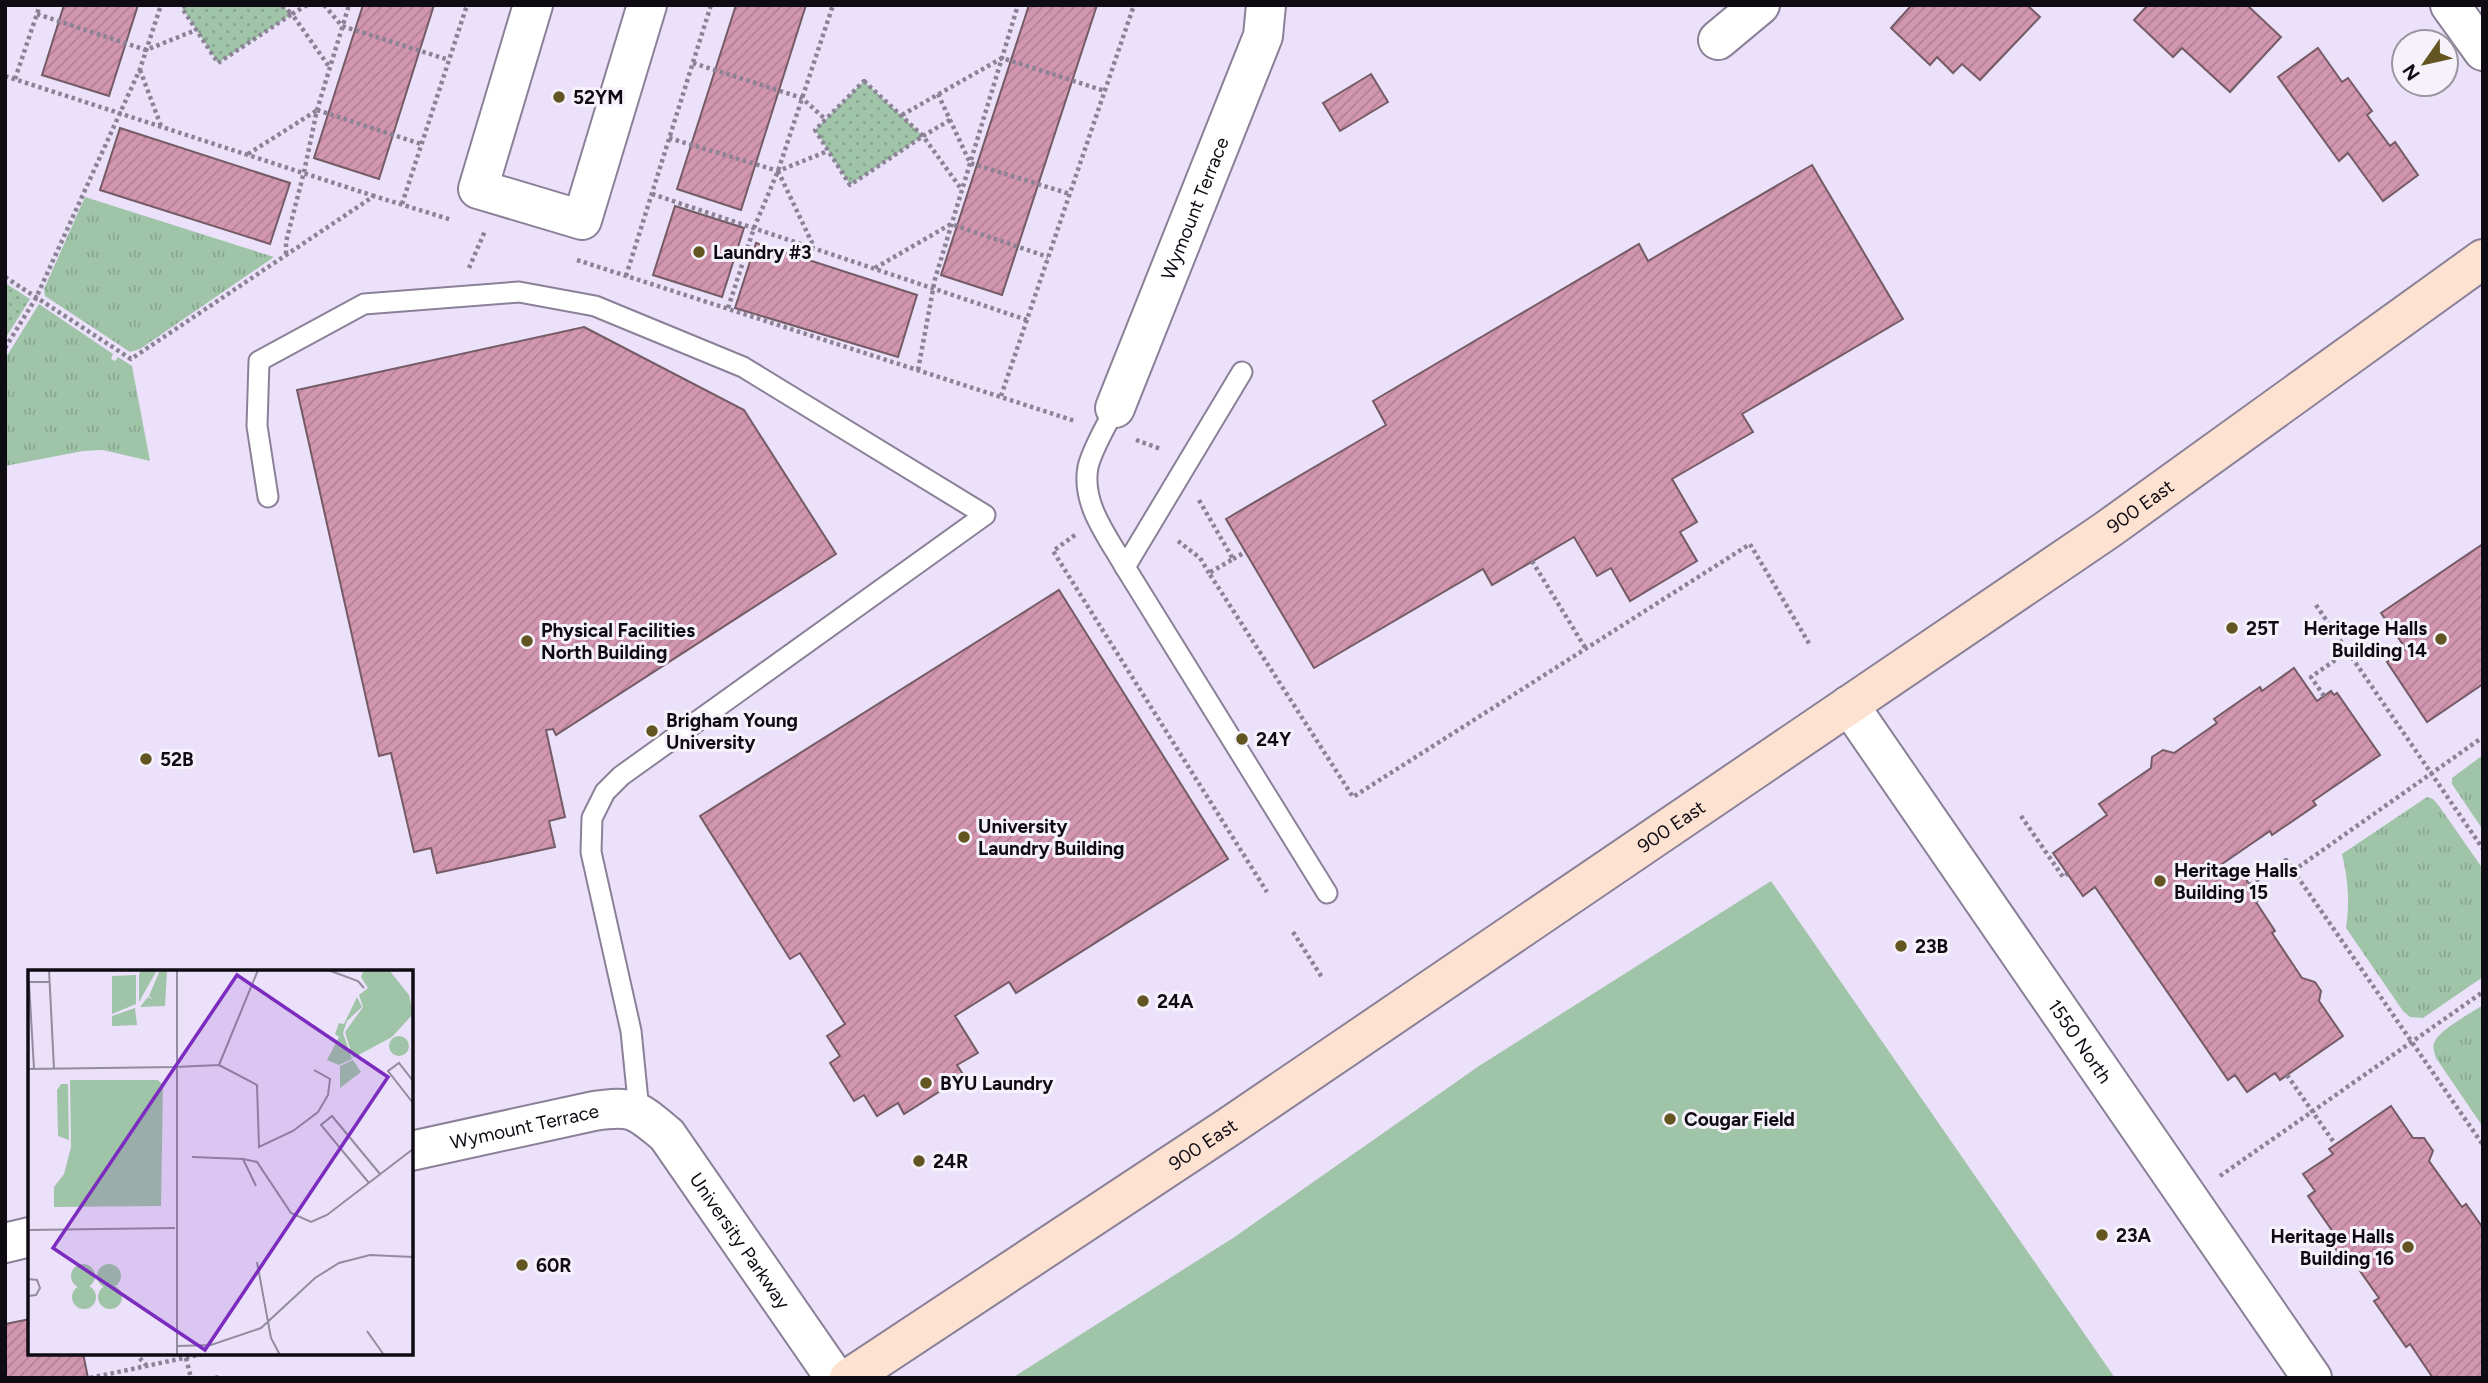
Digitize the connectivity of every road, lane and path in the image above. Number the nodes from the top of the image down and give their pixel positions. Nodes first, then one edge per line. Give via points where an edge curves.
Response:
1 (40, 5) edge
2 (161, 5) edge
3 (185, 5) edge
4 (281, 5) edge
5 (307, 5) edge
6 (324, 5) edge
7 (349, 5) edge
8 (467, 5) edge
9 (533, 5) edge
10 (646, 5) edge
11 (711, 5) edge
12 (834, 5) edge
13 (1018, 5) edge
14 (1266, 5) edge
15 (1760, 5) edge
16 (2450, 5) edge
17 (1132, 6) edge
18 (37, 14) junction
19 (292, 14) junction
20 (342, 26) junction
21 (196, 30) junction
22 (1718, 40) dead end
23 (146, 50) junction
24 (2483, 51) edge
25 (1002, 58) junction
26 (449, 60) junction
27 (693, 63) junction
28 (330, 68) junction
29 (140, 69) junction
30 (5, 76) edge
31 (15, 79) junction
32 (1105, 91) junction
33 (938, 94) junction
34 (802, 98) junction
35 (317, 110) junction
36 (119, 113) junction
37 (902, 116) junction
38 (825, 120) junction
39 (950, 120) junction
40 (161, 126) junction
41 (923, 136) junction
42 (669, 138) junction
43 (422, 144) junction
44 (828, 151) junction
45 (248, 154) junction
46 (970, 163) junction
47 (304, 172) junction
48 (778, 172) junction
49 (962, 190) junction
50 (652, 194) junction
51 (1070, 194) junction
52 (374, 196) dead end
53 (402, 204) dead end
54 (951, 224) junction
55 (754, 228) junction
56 (814, 248) junction
57 (286, 255) dead end
58 (1048, 257) junction
59 (2483, 259) edge
60 (875, 268) junction
61 (626, 276) dead end
62 (5, 277) edge
63 (933, 287) junction
64 (36, 298) junction
65 (728, 309) dead end
66 (1027, 320) junction
67 (5, 348) edge
68 (131, 359) dead end
69 (918, 370) dead end
70 (1242, 372) dead end
71 (1001, 396) dead end
72 (1115, 408) joint
73 (1143, 443) dead end
74 (1154, 447) dead end
75 (1203, 489) dead end
76 (268, 497) dead end
77 (1076, 531) dead end
78 (1178, 541) dead end
79 (1245, 552) dead end
80 (1233, 559) junction
81 (1532, 561) dead end
82 (1125, 567) junction
83 (1209, 573) junction
84 (2316, 606) dead end
85 (1810, 645) dead end
86 (1586, 649) junction
87 (2347, 652) junction
88 (2324, 696) dead end
89 (1849, 705) junction
90 (2483, 737) edge
91 (2431, 774) junction
92 (2021, 816) dead end
93 (2483, 849) edge
94 (2293, 871) junction
95 (2067, 874) dead end
96 (2250, 885) dead end
97 (1267, 892) dead end
98 (1327, 893) dead end
99 (1293, 932) dead end
100 (1323, 979) dead end
101 (2483, 992) edge
102 (2410, 1041) junction
103 (2287, 1075) dead end
104 (639, 1111) junction
105 (2311, 1111) junction
106 (2335, 1144) dead end
107 (2483, 1145) edge
108 (413, 1152) edge
109 (2216, 1180) dead end
110 (28, 1237) edge
111 (5, 1243) edge
112 (137, 1355) edge
113 (199, 1355) edge
114 (186, 1358) junction
115 (146, 1366) junction
116 (90, 1378) edge
117 (191, 1378) edge
118 (835, 1378) edge
119 (849, 1378) edge
120 (2312, 1378) edge

1 - 18 path
2 - 23 path
3 - 21 path via 182,8
4 - 19 path
5 - 19 path
6 - 20 path
7 - 20 path
8 - 26 path
9 - 10 street via 478,189 582,220
11 - 27 path
12 - 34 path
13 - 25 path
14 - 72 street, Wymount Terrace via 1263,36
15 - 22 street
16 - 24 street
17 - 32 path
18 - 23 path
18 - 31 path
19 - 21 path via 218,63
19 - 28 path
20 - 26 path
20 - 28 path
21 - 23 path
23 - 29 path
25 - 32 path
25 - 33 path
25 - 46 path
26 - 43 path
27 - 34 path
27 - 42 path
28 - 35 path
29 - 36 path
29 - 40 path
30 - 31 path
31 - 36 path
32 - 51 path
33 - 37 path
33 - 39 path
34 - 38 path
34 - 48 path
35 - 43 path
35 - 45 path
35 - 47 path
36 - 40 path
36 - 64 path
37 - 38 path via 864,81
37 - 41 path
38 - 44 path via 814,130
39 - 41 path
39 - 46 path
40 - 45 path
41 - 44 path via 850,185
41 - 49 path
42 - 48 path
42 - 50 path
43 - 53 path
44 - 48 path
45 - 47 path
46 - 49 path
46 - 51 path
47 - 52 path
47 - 57 path
48 - 55 path
48 - 56 path
49 - 54 path
50 - 55 path
50 - 61 path
51 - 58 path
54 - 58 path
54 - 60 path
54 - 63 path
55 - 56 path
55 - 65 path
56 - 60 path
58 - 66 path
59 - 89 main road, 900 East via 2107,530
60 - 63 path
62 - 64 path
63 - 66 path
63 - 69 path
64 - 67 path
64 - 68 path
66 - 71 path
70 - 82 lane
72 - 82 lane via 1088,467 1088,493 1096,517
73 - 74 path
75 - 80 path via 1198,500
76 - 104 lane via 257,426 259,361 364,304 519,292 595,306 743,367 985,515 604,792 592,818 590,852 631,1031
77 - 97 path via 1054,551
78 - 83 path via 1200,558
79 - 80 path
80 - 83 path
81 - 86 path
82 - 98 lane
83 - 86 path via 1353,797
84 - 87 path
85 - 86 path via 1750,544
87 - 88 path via 2311,677
87 - 91 path
89 - 119 main road, 900 East via 1230,1126
89 - 120 street, 1550 North
90 - 91 path
91 - 93 path
91 - 94 path
92 - 95 path via 2063,877
94 - 96 path via 2286,860
94 - 102 path
99 - 100 path
101 - 102 path
102 - 105 path
102 - 107 path
103 - 105 path
104 - 108 street, Wymount Terrace via 594,1111
104 - 118 street, University Parkway via 667,1135
105 - 106 path
105 - 109 path
110 - 111 street
112 - 115 path
113 - 114 path
114 - 115 path
114 - 117 path
115 - 116 path

